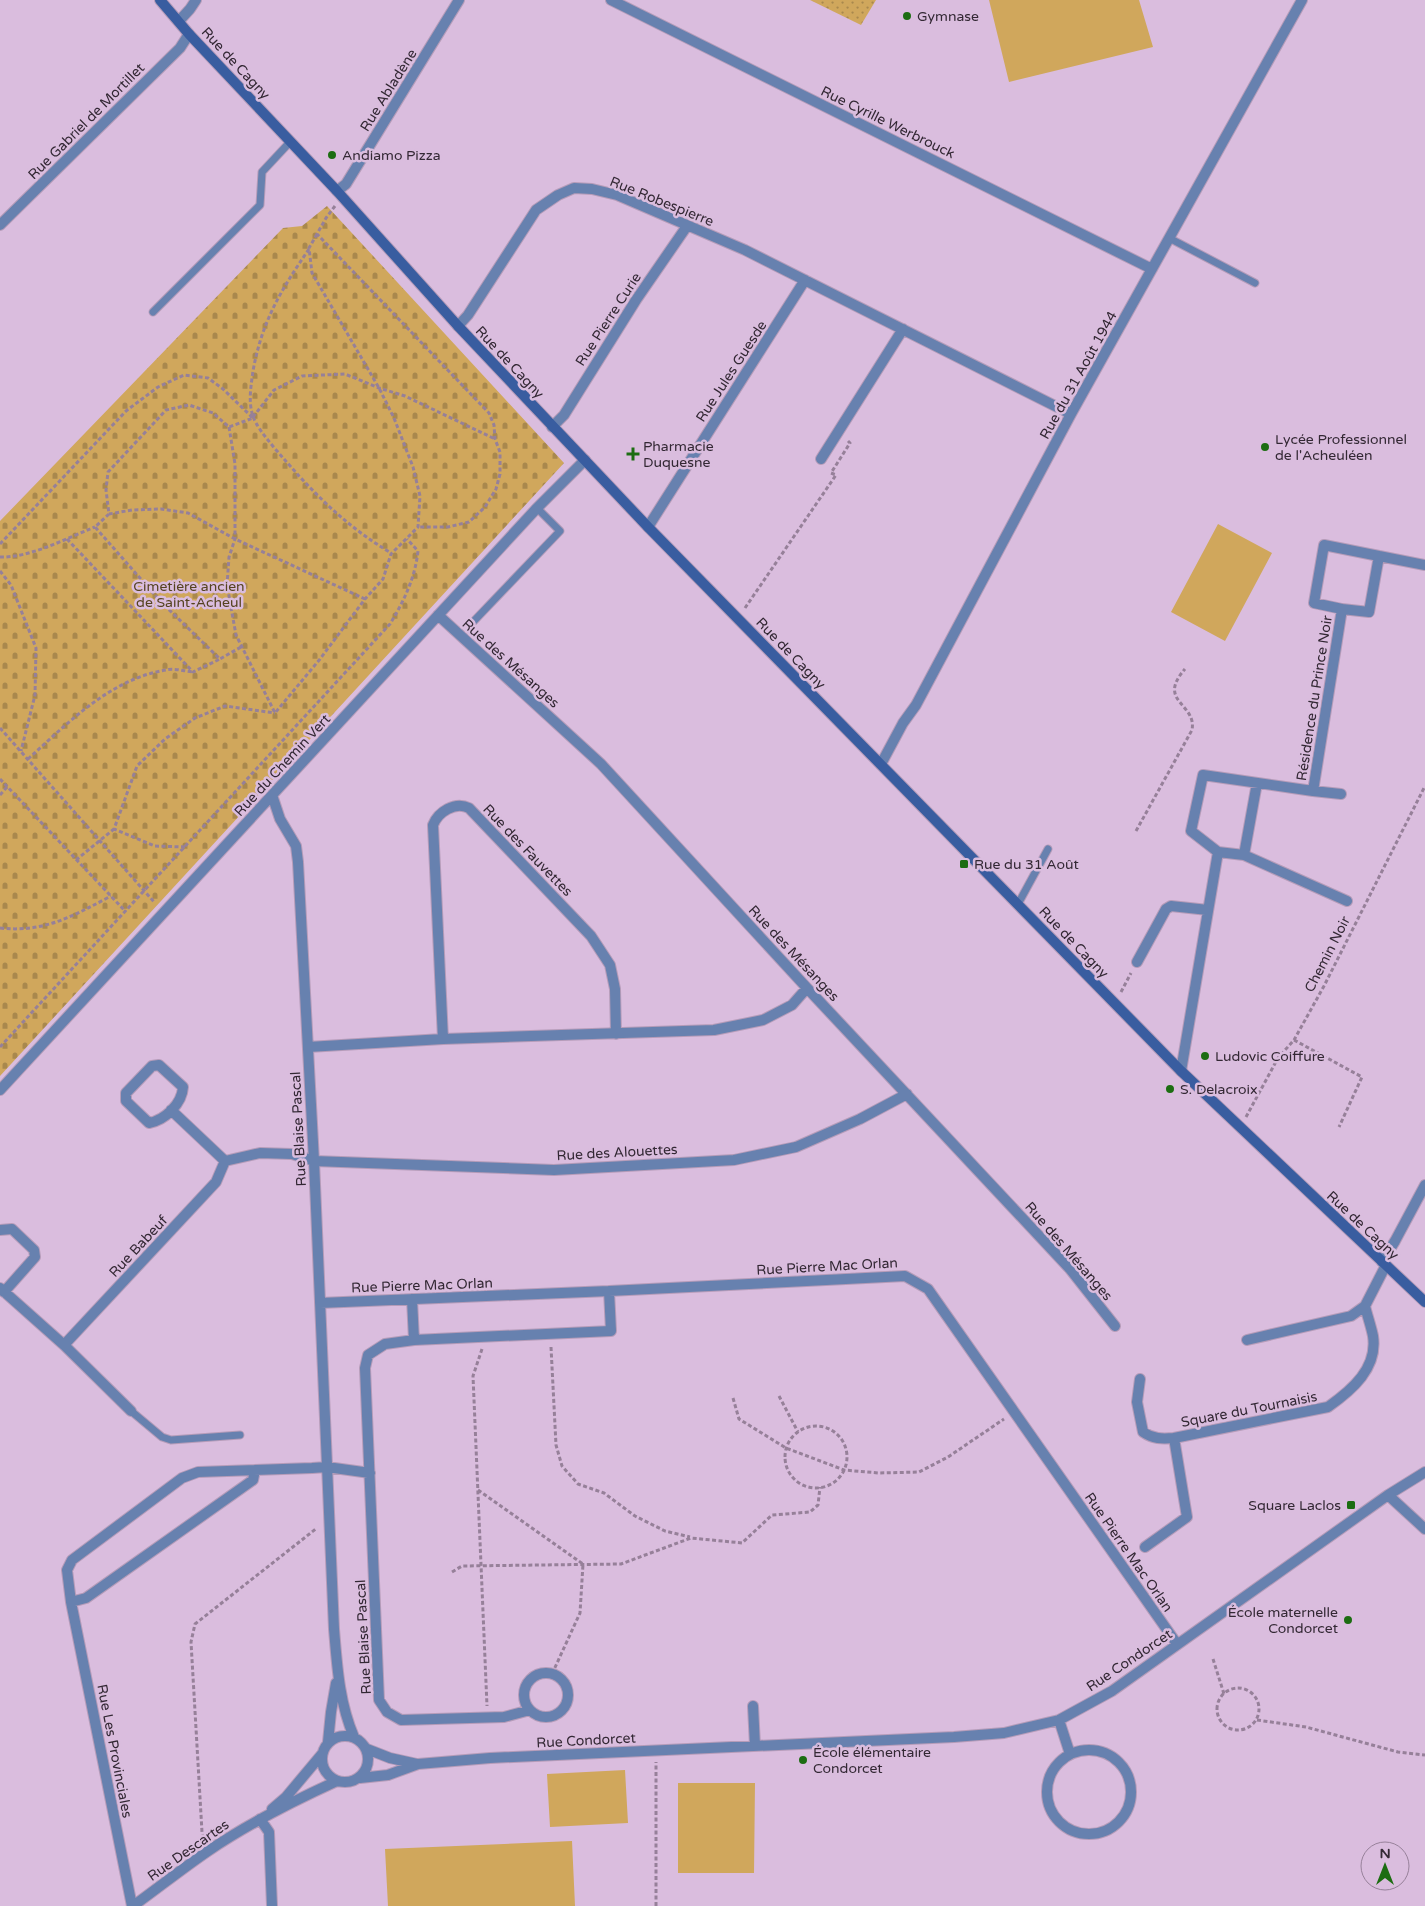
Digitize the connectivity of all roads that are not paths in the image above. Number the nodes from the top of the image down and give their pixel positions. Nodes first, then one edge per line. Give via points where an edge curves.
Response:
1 (160, 0) edge
2 (196, 0) edge
3 (459, 0) edge
4 (611, 0) edge
5 (1302, 0) edge
6 (179, 21) junction
7 (189, 34) junction
8 (290, 142) junction
9 (339, 194) junction
10 (0, 225) edge
11 (687, 226) junction
12 (1169, 238) junction
13 (1152, 268) junction
14 (805, 280) junction
15 (1255, 283) dead end
16 (153, 312) dead end
17 (458, 326) junction
18 (903, 330) junction
19 (1071, 414) junction
20 (552, 427) junction
21 (820, 459) dead end
22 (585, 460) junction
23 (537, 508) junction
24 (648, 527) junction
25 (1379, 556) junction
26 (1425, 565) edge
27 (1342, 609) junction
28 (438, 615) junction
29 (472, 623) dead end
30 (881, 764) junction
31 (1257, 783) junction
32 (1313, 791) junction
33 (1341, 794) dead end
34 (272, 796) junction
35 (1048, 848) dead end
36 (1218, 852) junction
37 (1244, 855) junction
38 (1347, 901) dead end
39 (1018, 904) junction
40 (1208, 910) junction
41 (1136, 962) road end
42 (807, 988) junction
43 (616, 1034) junction
44 (443, 1039) junction
45 (308, 1048) junction
46 (1182, 1071) junction
47 (0, 1090) edge
48 (907, 1094) junction
49 (171, 1110) junction
50 (314, 1160) junction
51 (225, 1161) junction
52 (1425, 1185) edge
53 (0, 1230) edge
54 (1384, 1263) junction
55 (2, 1290) edge
56 (609, 1291) junction
57 (412, 1299) junction
58 (1425, 1302) edge
59 (320, 1303) junction
60 (1365, 1306) junction
61 (1115, 1326) dead end
62 (414, 1340) junction
63 (1248, 1340) dead end
64 (64, 1345) junction
65 (1140, 1379) dead end
66 (131, 1410) joint
67 (240, 1436) dead end
68 (1174, 1438) junction
69 (327, 1467) junction
70 (255, 1470) junction
71 (1425, 1472) edge
72 (370, 1473) junction
73 (1388, 1495) junction
74 (1425, 1529) edge
75 (1146, 1547) dead end
76 (71, 1602) junction
77 (1177, 1644) junction
78 (338, 1677) junction
79 (754, 1706) dead end
80 (530, 1710) junction
81 (1059, 1720) junction
82 (354, 1737) junction
83 (328, 1742) junction
84 (755, 1746) junction
85 (366, 1749) junction
86 (322, 1754) junction
87 (1070, 1754) junction
88 (418, 1764) junction
89 (360, 1778) junction
90 (337, 1781) junction
91 (260, 1819) junction
92 (133, 1906) edge
93 (272, 1906) edge

1 - 6 main road, Rue de Cagny
2 - 6 street
3 - 9 street, Rue Abladène
4 - 13 street, Rue Cyrille Werbrouck
5 - 12 street, Rue du 31 Août 1944
6 - 7 main road, Rue de Cagny
7 - 8 main road, Rue de Cagny
7 - 10 street, Rue Gabriel de Mortillet via 180,48
8 - 9 main road, Rue de Cagny
8 - 16 lane via 262,172 260,205
9 - 17 main road, Rue de Cagny
11 - 14 street, Rue Robespierre
11 - 17 street, Rue Robespierre via 617,195 592,188 574,188 536,210
11 - 20 street, Rue Pierre Curie via 564,415
12 - 13 street, Rue du 31 Août 1944
12 - 15 lane
13 - 19 street, Rue du 31 Août 1944
14 - 18 street, Rue Robespierre
14 - 24 street, Rue Jules Guesde
17 - 20 main road, Rue de Cagny
18 - 19 street, Rue Robespierre
18 - 21 street
19 - 30 street, Rue du 31 Août 1944 via 916,705
20 - 22 main road, Rue de Cagny
22 - 23 street, Rue du Chemin Vert
22 - 24 main road, Rue de Cagny
23 - 28 street, Rue du Chemin Vert
23 - 29 lane via 560,531
24 - 30 main road, Rue de Cagny
25 - 26 street, Résidence du Prince Noir
25 - 27 street, Résidence du Prince Noir via 1369,612
25 - 27 street, Résidence du Prince Noir via 1324,546 1314,603
27 - 32 street, Résidence du Prince Noir
28 - 34 street, Rue du Chemin Vert
28 - 42 street, Rue des Mésanges via 601,764
30 - 39 main road, Rue de Cagny
31 - 32 street, Résidence du Prince Noir
31 - 36 street, Résidence du Prince Noir via 1203,775 1191,831
31 - 37 street
32 - 33 street, Résidence du Prince Noir
34 - 45 street, Rue Blaise Pascal via 280,819 296,846
34 - 47 street, Rue du Chemin Vert
35 - 39 lane
36 - 37 street
36 - 40 street
37 - 38 street
39 - 46 main road, Rue de Cagny
40 - 41 street via 1171,906 1166,909
40 - 46 street
42 - 43 street via 792,1005 763,1020 714,1030
42 - 48 street, Rue des Mésanges
43 - 44 street
43 - 44 street, Rue des Fauvettes via 615,989 610,965 591,936 464,805 452,807 436,817 433,825
44 - 45 street
45 - 50 street, Rue Blaise Pascal
46 - 54 main road, Rue de Cagny
48 - 50 street, Rue des Alouettes via 796,1147 734,1160 554,1170
48 - 61 street, Rue des Mésanges via 1070,1269
49 - 49 street via 183,1096 183,1087 160,1065 152,1066 126,1093 126,1101 149,1123 157,1122
49 - 51 street
50 - 51 street via 292,1154 260,1153
50 - 59 street, Rue Blaise Pascal
51 - 64 street, Rue Babeuf via 216,1182
52 - 54 street
53 - 55 street via 12,1229 34,1250 35,1256
54 - 58 main road, Rue de Cagny
54 - 60 street
55 - 64 street
56 - 57 street, Rue Pierre Mac Orlan
56 - 62 street via 611,1331
56 - 77 street, Rue Pierre Mac Orlan via 905,1276 928,1289
57 - 59 street, Rue Pierre Mac Orlan
57 - 62 street
59 - 69 street, Rue Blaise Pascal
60 - 63 street via 1351,1316
60 - 68 street, Square du Tournaisis via 1373,1336 1372,1355 1365,1374 1350,1392 1328,1407
62 - 72 street, Rue Blaise Pascal via 385,1344 368,1355 365,1368
64 - 66 street
65 - 68 street, Square du Tournaisis via 1137,1402 1143,1432 1160,1439
66 - 67 lane via 162,1437 171,1440
68 - 75 street, Square du Tournaisis via 1187,1517
69 - 70 street, Rue Les Provinciales
69 - 72 street
69 - 78 street, Rue Blaise Pascal
70 - 76 street via 253,1480 86,1598
70 - 76 street, Rue Les Provinciales via 198,1472 182,1478 72,1560 67,1570
71 - 73 street, Rue Condorcet
72 - 80 street, Rue Blaise Pascal via 379,1700 388,1712 401,1720 504,1717
73 - 74 street
73 - 77 street, Rue Condorcet
76 - 92 street, Rue Les Provinciales
77 - 81 street, Rue Condorcet via 1112,1692
78 - 82 street, Rue Blaise Pascal via 347,1722
78 - 83 street, Rue Blaise Pascal via 330,1712
79 - 84 street
80 - 80 street via 540,1716 551,1716 561,1711 567,1701 568,1690 562,1679 541,1673 531,1679 525,1688 524,1700
81 - 84 street, Rue Condorcet via 1004,1733
81 - 87 street
82 - 83 street via 340,1736
82 - 85 street
83 - 86 street
84 - 88 street, Rue Condorcet
85 - 88 street, Rue Condorcet
85 - 89 street via 368,1764
86 - 90 street via 324,1770
86 - 91 street, Rue Descartes via 286,1797
87 - 87 street via 1052,1771 1047,1796 1050,1808 1066,1828 1089,1835 1102,1833 1121,1820 1131,1801 1132,1791 1126,1770 1120,1762 1101,1751 1085,1750
88 - 89 street, Rue Condorcet via 388,1775
89 - 90 street
90 - 91 street, Rue Descartes
91 - 92 street, Rue Descartes via 208,1851
91 - 93 street via 269,1832

